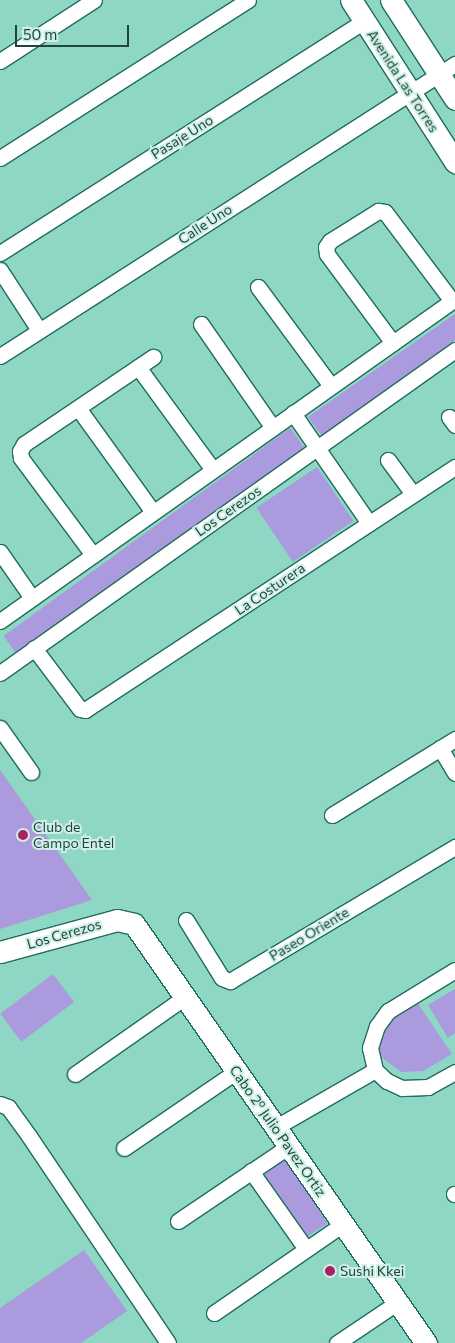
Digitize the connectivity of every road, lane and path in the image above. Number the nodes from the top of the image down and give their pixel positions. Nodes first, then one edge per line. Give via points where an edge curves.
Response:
1 (94, 0) edge
2 (248, 0) edge
3 (350, 0) edge
4 (391, 0) edge
5 (364, 22) junction
6 (0, 61) edge
7 (447, 69) edge
8 (410, 93) junction
9 (455, 99) edge
10 (0, 158) edge
11 (455, 162) edge
12 (0, 253) edge
13 (0, 270) edge
14 (258, 287) dead end
15 (453, 300) edge
16 (201, 324) dead end
17 (39, 330) junction
18 (393, 343) junction
19 (455, 350) edge
20 (0, 356) edge
21 (153, 357) dead end
22 (138, 367) junction
23 (332, 386) junction
24 (78, 408) junction
25 (293, 413) junction
26 (273, 428) junction
27 (317, 448) junction
28 (388, 460) dead end
29 (455, 466) edge
30 (213, 470) junction
31 (413, 494) junction
32 (153, 512) junction
33 (369, 523) junction
34 (0, 552) edge
35 (93, 555) junction
36 (32, 598) junction
37 (0, 621) edge
38 (34, 648) junction
39 (0, 673) edge
40 (0, 728) edge
41 (455, 738) edge
42 (440, 748) junction
43 (31, 772) dead end
44 (455, 773) edge
45 (332, 815) dead end
46 (455, 847) edge
47 (186, 920) dead end
48 (128, 921) joint
49 (0, 952) edge
50 (455, 970) edge
51 (185, 997) junction
52 (375, 1070) junction
53 (237, 1071) junction
54 (455, 1072) edge
55 (75, 1074) dead end
56 (4, 1105) edge
57 (276, 1127) junction
58 (289, 1146) junction
59 (124, 1148) dead end
60 (251, 1172) junction
61 (178, 1221) dead end
62 (343, 1224) junction
63 (306, 1249) junction
64 (398, 1302) junction
65 (214, 1312) dead end
66 (168, 1343) edge
67 (337, 1343) edge
68 (426, 1343) edge

1 - 6 street
2 - 10 street
3 - 5 street, Avenida Las Torres
4 - 7 street
5 - 8 street, Avenida Las Torres
5 - 12 street, Pasaje Uno
7 - 8 street, Calle Uno
7 - 9 street
8 - 11 street, Avenida Las Torres
8 - 17 street, Calle Uno
13 - 17 street
14 - 23 street
15 - 18 street
15 - 18 street via 385,212 375,213 326,247 327,254
16 - 26 street
17 - 20 street, Calle Uno
18 - 23 street
19 - 27 street, Los Cerezos
21 - 22 street
22 - 24 street
22 - 30 street
23 - 25 street
24 - 32 street
24 - 35 street via 24,444 20,454
25 - 26 street
25 - 27 street
26 - 30 street
27 - 33 street
27 - 38 street, Los Cerezos
28 - 31 street
29 - 31 street, La Costurera
30 - 32 street
31 - 33 street, La Costurera
32 - 35 street
33 - 38 street, La Costurera via 85,710 80,709
34 - 36 street
35 - 36 street
36 - 37 street
38 - 39 street, Los Cerezos
40 - 43 street
41 - 42 street
42 - 44 street
42 - 45 street
46 - 47 street, Paseo Oriente via 230,981 222,978
48 - 49 street, Los Cerezos via 117,920
48 - 51 street, Cabo 2º Julio Pavez Ortiz via 137,927
50 - 52 street via 396,1005 382,1018 370,1048
51 - 53 street, Cabo 2º Julio Pavez Ortiz
51 - 55 street
52 - 54 street via 394,1085 410,1089 428,1087
52 - 57 street
53 - 57 street, Cabo 2º Julio Pavez Ortiz
53 - 59 street
56 - 66 street
57 - 58 street, Cabo 2º Julio Pavez Ortiz
58 - 60 street
58 - 62 street, Cabo 2º Julio Pavez Ortiz
60 - 61 street
60 - 63 street
62 - 63 street
62 - 64 street, Cabo 2º Julio Pavez Ortiz
63 - 65 street
64 - 67 street
64 - 68 street, Cabo 2º Julio Pavez Ortiz

